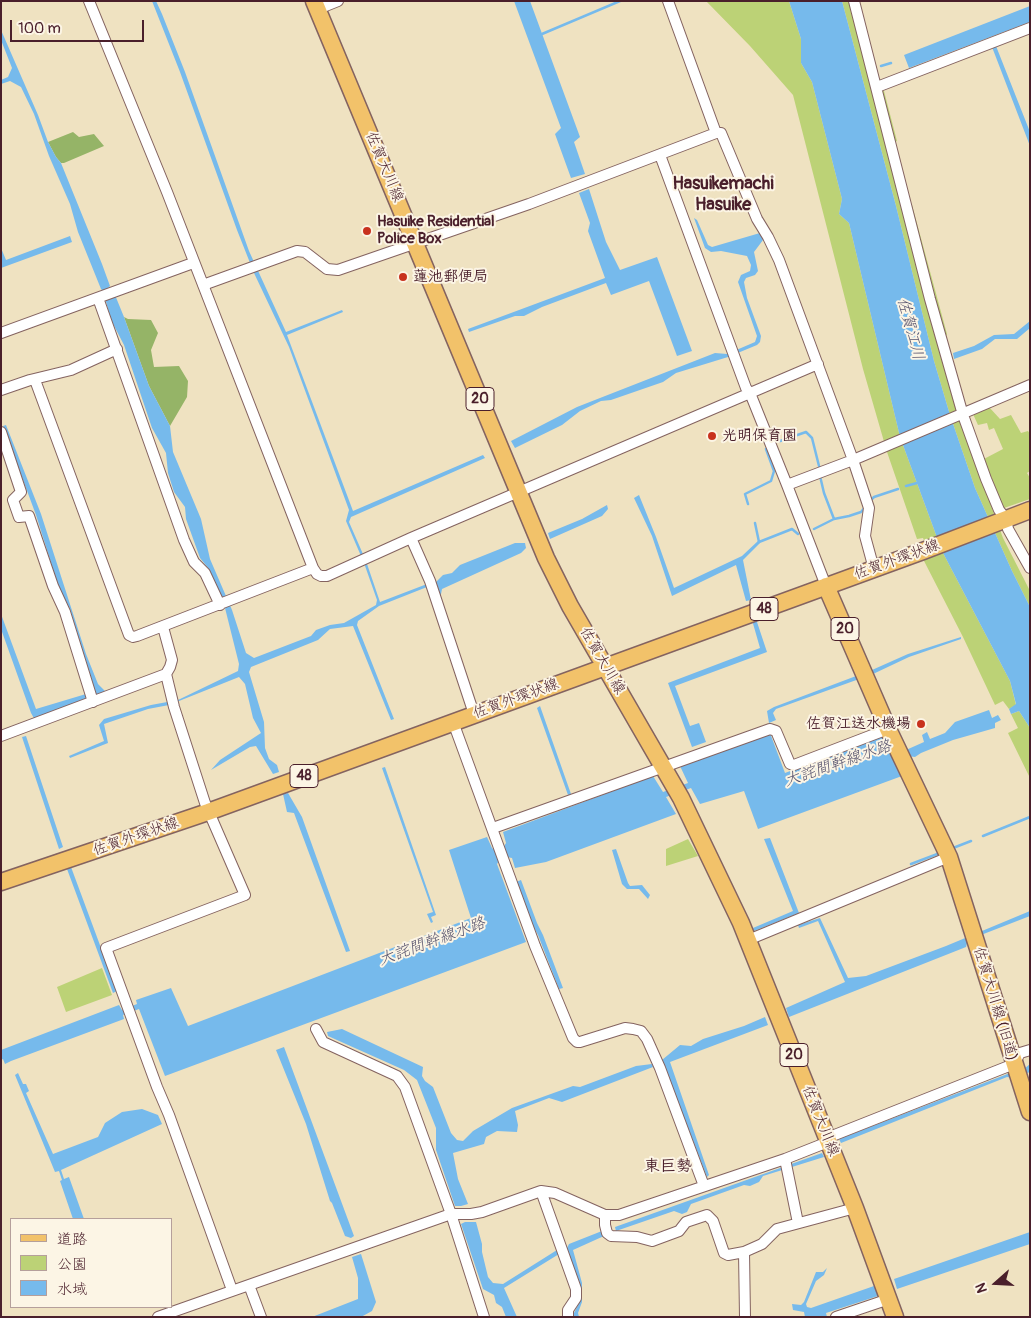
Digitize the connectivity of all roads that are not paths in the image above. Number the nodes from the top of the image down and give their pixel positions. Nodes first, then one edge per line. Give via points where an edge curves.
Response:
1 (89, 1) edge
2 (338, 1) edge
3 (668, 1) edge
4 (854, 1) edge
5 (316, 5) edge
6 (1030, 28) edge
7 (877, 87) junction
8 (716, 133) junction
9 (660, 155) junction
10 (416, 242) junction
11 (194, 263) junction
12 (203, 285) junction
13 (104, 296) junction
14 (1, 333) edge
15 (117, 349) junction
16 (818, 364) junction
17 (35, 380) junction
18 (1030, 385) edge
19 (1, 390) edge
20 (750, 393) junction
21 (961, 415) junction
22 (1, 432) edge
23 (853, 460) junction
24 (788, 485) junction
25 (518, 492) junction
26 (1030, 510) edge
27 (1002, 521) junction
28 (411, 538) junction
29 (313, 568) junction
30 (1030, 568) edge
31 (874, 569) junction
32 (826, 586) junction
33 (224, 604) junction
34 (163, 627) junction
35 (605, 667) junction
36 (166, 674) junction
37 (94, 702) junction
38 (474, 714) junction
39 (453, 722) junction
40 (888, 729) junction
41 (1, 736) edge
42 (664, 767) junction
43 (208, 812) junction
44 (493, 828) junction
45 (949, 857) junction
46 (1, 882) edge
47 (748, 940) junction
48 (316, 1029) dead end
49 (1030, 1050) edge
50 (1016, 1070) junction
51 (1030, 1112) edge
52 (827, 1140) junction
53 (785, 1159) junction
54 (704, 1186) junction
55 (542, 1191) junction
56 (855, 1208) junction
57 (450, 1214) junction
58 (605, 1215) junction
59 (798, 1223) junction
60 (744, 1252) junction
61 (249, 1285) junction
62 (232, 1290) junction
63 (889, 1299) junction
64 (158, 1317) edge
65 (260, 1317) edge
66 (484, 1317) edge
67 (568, 1317) edge
68 (745, 1317) edge
69 (836, 1317) edge
70 (895, 1317) edge

1 - 11 street
2 - 5 street
3 - 8 street
4 - 7 street
5 - 10 main road, 佐賀大川線 / 20
6 - 7 street
7 - 21 street
8 - 9 street
8 - 16 street via 721,134 757,219 779,260
9 - 10 street
9 - 20 street
10 - 12 street via 338,270 327,268 305,252 296,251
10 - 25 main road, 佐賀大川線 / 20
11 - 12 street
11 - 13 street
12 - 29 street
13 - 14 street
13 - 15 street
15 - 17 street via 71,370
15 - 33 street via 184,540 194,562 205,573
16 - 20 street
16 - 23 street
17 - 19 street
17 - 34 street via 129,635 133,637
18 - 21 street
20 - 24 street
20 - 25 street
21 - 23 street
21 - 27 street
22 - 37 street via 21,492 13,500 19,517 29,516
23 - 24 street
23 - 31 street via 867,504 865,536
24 - 32 street
25 - 28 street
25 - 35 main road, 佐賀大川線 / 20 via 546,558
26 - 27 main road, 佐賀外環状線 / 48
27 - 30 street
27 - 31 main road, 佐賀外環状線 / 48
28 - 29 street via 327,576 317,574
28 - 38 street via 432,585
29 - 33 street
31 - 32 main road, 佐賀外環状線 / 48
32 - 35 main road, 佐賀外環状線 / 48
32 - 40 main road, 20
33 - 34 street
34 - 36 street via 172,660
35 - 38 main road, 佐賀外環状線 / 48
35 - 42 main road, 佐賀大川線 / 20
36 - 37 street
36 - 43 street
37 - 41 street
38 - 39 main road, 佐賀外環状線 / 48
39 - 43 main road, 佐賀外環状線 / 48
39 - 44 street
40 - 42 street via 794,765 790,764 776,731 770,729
40 - 45 main road, 佐賀大川線 (旧道) / 20
42 - 44 street
42 - 47 main road, 佐賀大川線 / 20
43 - 46 main road, 佐賀外環状線 / 48
43 - 62 street via 245,895 106,948
44 - 54 street via 535,946 573,1038 580,1042 625,1028 641,1031 656,1058
45 - 47 street
45 - 50 main road, 佐賀大川線 (旧道) / 20
47 - 52 main road, 佐賀大川線 / 20
48 - 57 street via 323,1042 396,1076 405,1087
49 - 50 street via 1020,1053
50 - 51 main road, 佐賀大川線 (旧道) / 20
50 - 52 street
52 - 53 street
52 - 56 main road, 佐賀大川線 / 20
53 - 54 street
53 - 59 street
54 - 58 street via 619,1215
55 - 57 street via 482,1212
55 - 58 street via 555,1193
55 - 67 street via 576,1289
56 - 59 street
56 - 63 main road, 佐賀大川線 / 20
57 - 61 street
57 - 66 street
58 - 60 street via 604,1225 611,1236 652,1241 679,1231 686,1222 707,1215 713,1221 724,1254
59 - 60 street via 777,1230 762,1244
60 - 68 street
61 - 62 street
61 - 65 street
62 - 64 street
63 - 69 street
63 - 70 main road, 佐賀大川線 / 20

